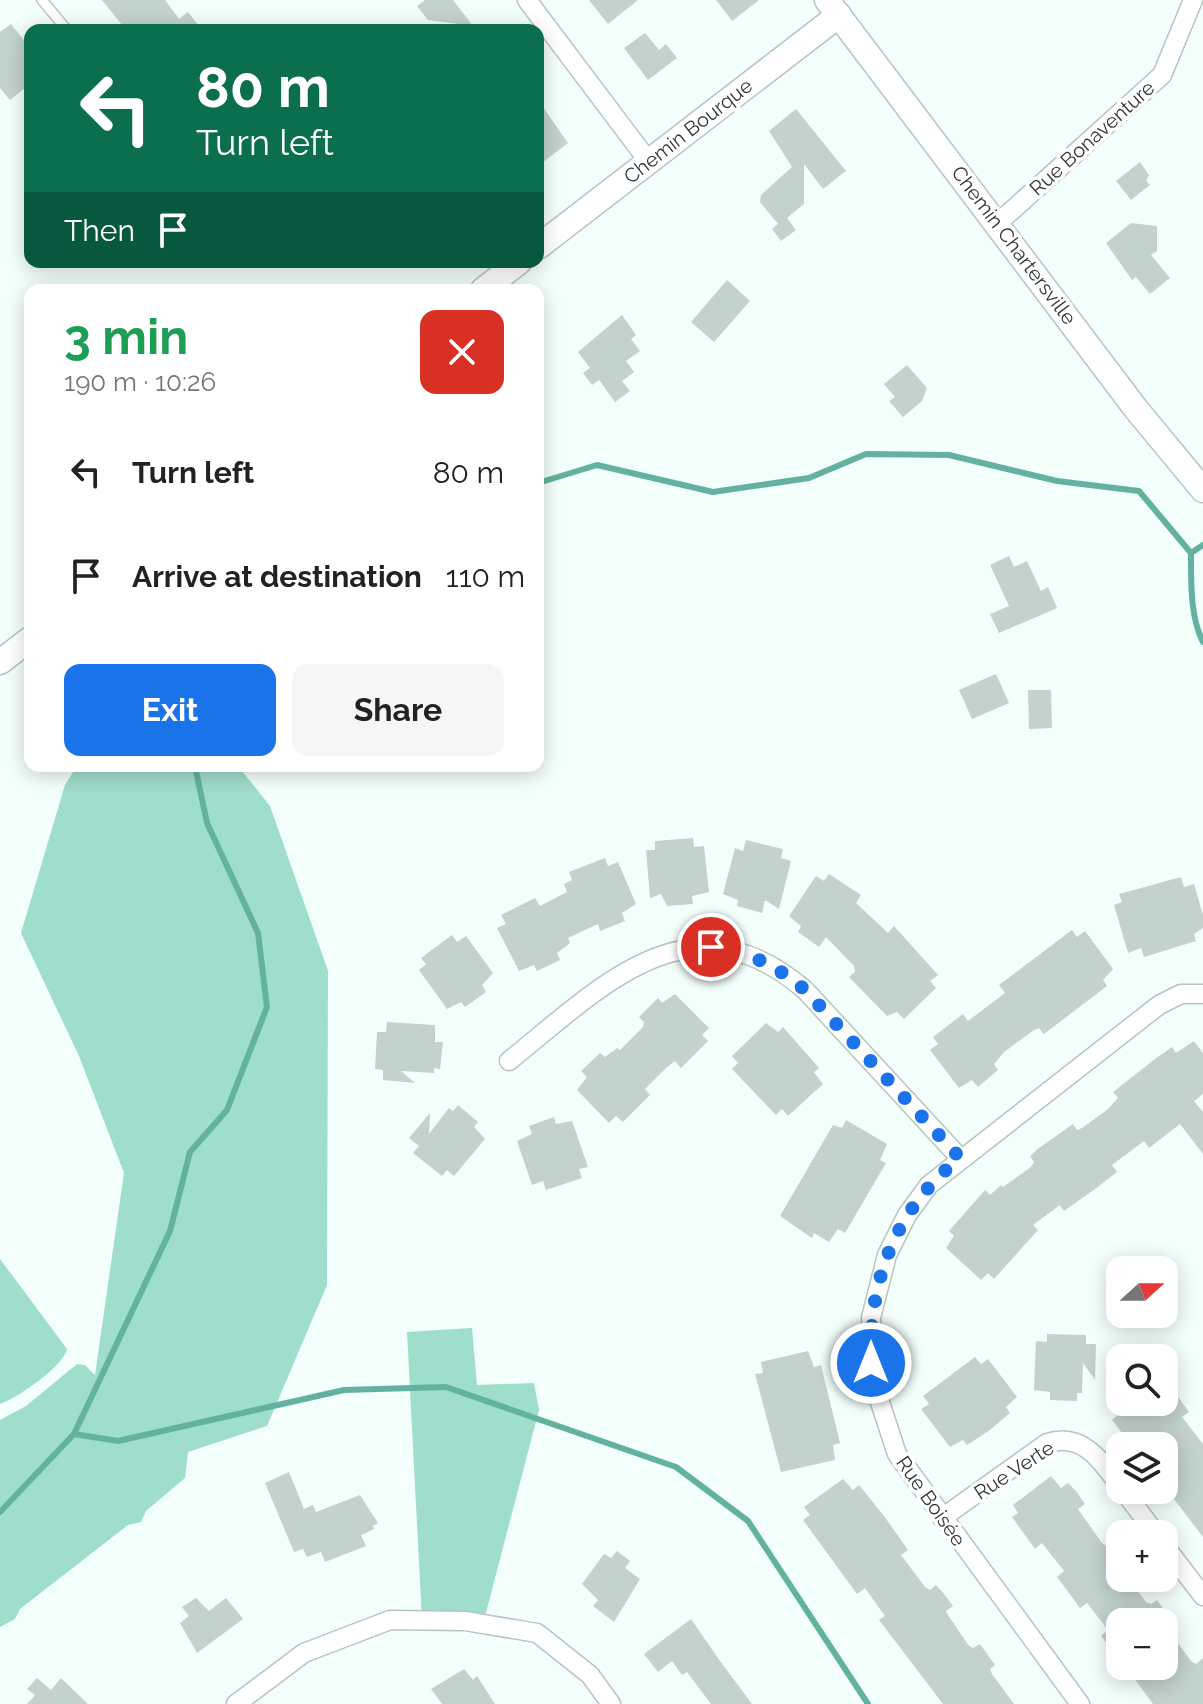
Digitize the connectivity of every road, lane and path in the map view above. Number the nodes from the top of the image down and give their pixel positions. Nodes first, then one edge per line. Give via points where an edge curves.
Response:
1 (42, 0) edge
2 (527, 0) edge
3 (1193, 0) edge
4 (833, 8) edge
5 (62, 24) edge
6 (649, 162) junction
7 (998, 223) junction
8 (544, 242) edge
9 (511, 268) edge
10 (491, 284) edge
11 (1203, 490) edge
12 (24, 644) edge
13 (0, 662) edge
14 (1203, 994) edge
15 (509, 1061) dead end
16 (960, 1158) junction
17 (1106, 1470) edge
18 (1133, 1504) edge
19 (942, 1518) junction
20 (1145, 1520) edge
21 (1178, 1563) edge
22 (1203, 1596) edge
23 (236, 1704) edge
24 (611, 1704) edge
25 (1080, 1704) edge

1 - 5 lane
2 - 6 street
3 - 7 street, Rue Bonaventure via 1162,75
4 - 6 street, Chemin Bourque
4 - 7 street, Chemin Chartersville
6 - 8 street, Chemin Bourque
7 - 11 street, Chemin Chartersville
9 - 10 street
12 - 13 street
14 - 16 street, Rue Boisée via 1181,994 1159,1005
15 - 16 street via 606,982 648,958 685,949 737,951 784,972 805,990
16 - 19 street, Rue Boisée via 929,1185 907,1215 879,1276 871,1329 874,1384 887,1432
17 - 19 street, Rue Verte via 1088,1448 1058,1439
18 - 20 street, Rue Verte
19 - 25 street, Rue Boisée
21 - 22 street
23 - 24 street via 304,1653 390,1620 465,1621 537,1633 590,1675

